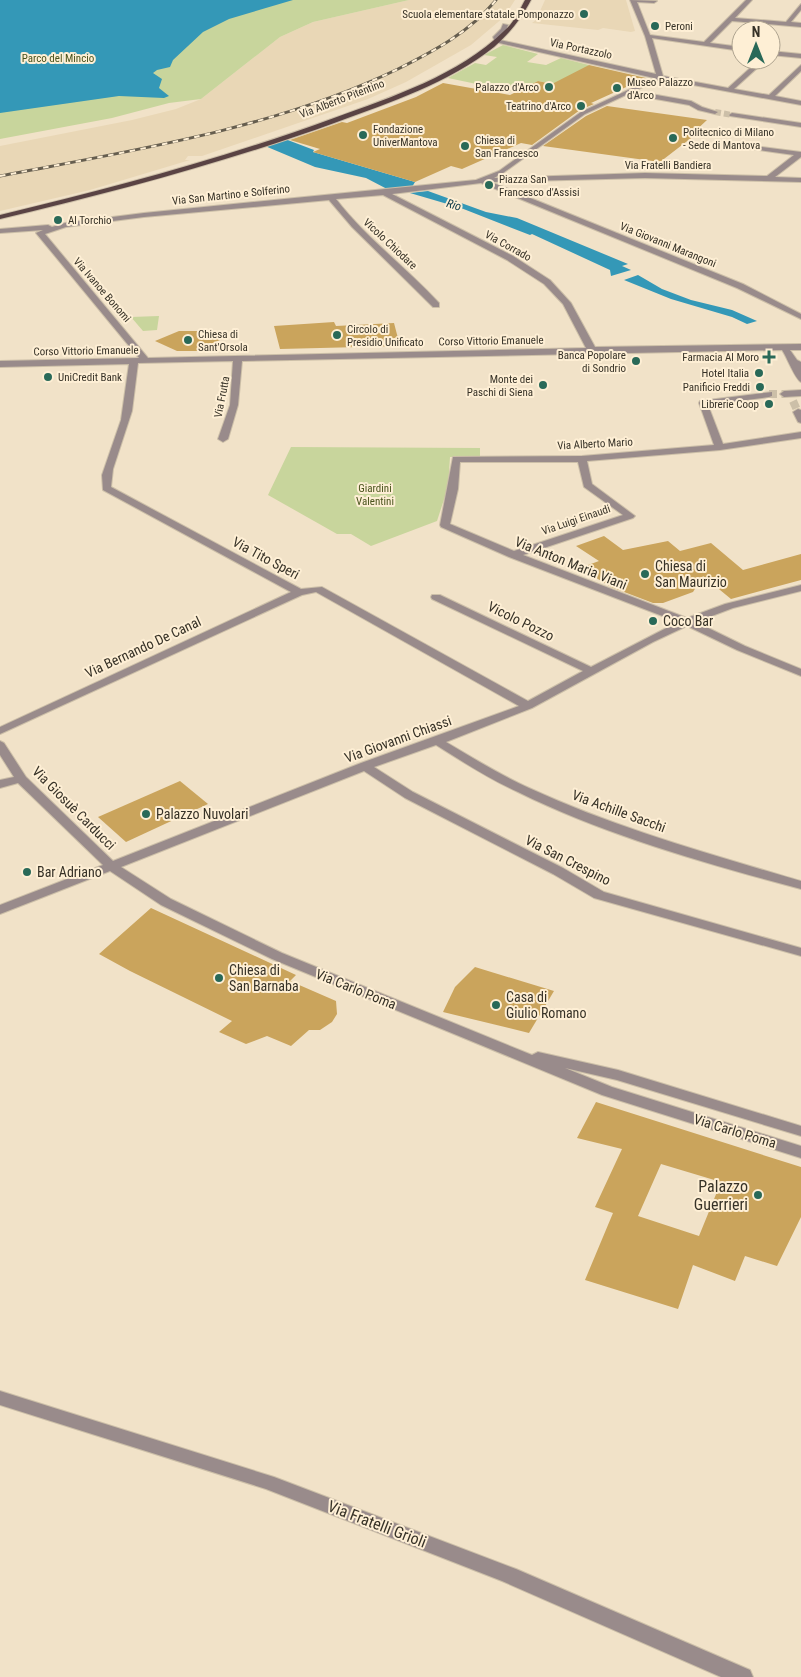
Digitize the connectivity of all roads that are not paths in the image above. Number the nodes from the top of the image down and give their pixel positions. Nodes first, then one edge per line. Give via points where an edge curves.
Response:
1 (528, 0) edge
2 (635, 0) edge
3 (749, 0) edge
4 (654, 1) edge
5 (801, 6) edge
6 (520, 14) junction
7 (731, 19) junction
8 (786, 24) junction
9 (505, 25) junction
10 (801, 25) edge
11 (648, 36) junction
12 (489, 37) dead end
13 (497, 41) junction
14 (706, 44) junction
15 (731, 48) edge
16 (466, 54) dead end
17 (781, 54) edge
18 (801, 56) edge
19 (801, 67) edge
20 (752, 70) edge
21 (660, 77) junction
22 (729, 90) junction
23 (626, 92) junction
24 (770, 98) junction
25 (801, 103) edge
26 (715, 112) tunnel mouth
27 (732, 115) tunnel mouth
28 (801, 125) edge
29 (261, 143) junction
30 (747, 147) dead end
31 (800, 154) edge
32 (526, 178) junction
33 (769, 178) junction
34 (801, 180) edge
35 (482, 181) junction
36 (385, 193) junction
37 (331, 197) junction
38 (523, 198) junction
39 (0, 217) edge
40 (61, 226) junction
41 (0, 231) edge
42 (40, 233) joint
43 (436, 305) dead end
44 (801, 317) edge
45 (801, 339) edge
46 (784, 347) junction
47 (801, 348) edge
48 (592, 350) junction
49 (238, 358) junction
50 (134, 361) junction
51 (146, 361) junction
52 (797, 363) edge
53 (0, 364) edge
54 (801, 379) edge
55 (801, 393) edge
56 (769, 394) tunnel mouth
57 (789, 396) tunnel mouth
58 (801, 435) edge
59 (223, 439) dead end
60 (720, 448) junction
61 (582, 459) junction
62 (445, 524) joint
63 (513, 555) junction
64 (801, 588) edge
65 (299, 592) junction
66 (436, 597) dead end
67 (687, 622) junction
68 (592, 672) junction
69 (801, 673) edge
70 (528, 706) junction
71 (0, 730) edge
72 (437, 742) junction
73 (0, 745) edge
74 (365, 766) junction
75 (21, 778) junction
76 (0, 784) edge
77 (111, 866) junction
78 (801, 885) edge
79 (0, 910) edge
80 (801, 952) edge
81 (499, 1048) junction
82 (801, 1131) edge
83 (801, 1152) edge
84 (0, 1398) edge
85 (743, 1677) edge

1 - 6 main road, Via Alberto Pitentino
2 - 4 street
2 - 11 street
3 - 7 street
5 - 8 street
6 - 9 main road, Via Alberto Pitentino
6 - 13 main road, Via Alberto Pitentino
7 - 8 street
7 - 14 street
8 - 10 street
9 - 12 main road, Via Alberto Pitentino
9 - 13 street, Via Alberto Pitentino via 496,36
11 - 14 street
11 - 21 street
13 - 21 street, Via Portazzolo
13 - 29 main road, Via Alberto Pitentino via 438,78 395,98
14 - 15 street
16 - 29 main road, Via Alberto Pitentino via 392,93
17 - 18 street
19 - 24 street
20 - 22 street
21 - 22 street, Via Portazzolo
21 - 23 street
22 - 24 street, Via Portazzolo
23 - 26 street via 691,103 700,110
23 - 35 street via 566,124 501,172
24 - 25 street, Via Portazzolo
27 - 28 street
29 - 39 main road, Via Alberto Pitentino via 113,190
30 - 31 street
31 - 33 street
32 - 33 street, Via Fratelli Bandiera via 588,175
32 - 35 street
32 - 38 street
33 - 34 street, Via Fratelli Bandiera
35 - 36 street, Via San Martino e Solferino
35 - 38 street
36 - 37 street, Via San Martino e Solferino
36 - 48 street, Via Corrado via 510,258 547,282 567,303
37 - 40 street, Via San Martino e Solferino
37 - 43 street, Vicolo Chiodare via 349,221
38 - 44 street, Via Giovanni Marangoni via 732,283
40 - 41 street
40 - 42 street, Via San Martino e Solferino
42 - 51 street, Via Ivanoe Bonomi
45 - 46 street
46 - 47 street, Corso Vittorio Emanuele
46 - 48 street, Corso Vittorio Emanuele
46 - 52 street
48 - 49 street, Corso Vittorio Emanuele
49 - 51 street, Corso Vittorio Emanuele
49 - 59 street, Via Frutta via 234,405
50 - 51 street, Corso Vittorio Emanuele
50 - 53 street, Corso Vittorio Emanuele
50 - 65 street, Via Tito Speri via 131,398 107,472 106,488
52 - 54 street
55 - 57 street
56 - 60 street via 704,403
58 - 60 street, Via Alberto Mario
60 - 61 street, Via Alberto Mario
61 - 62 street, Via Alberto Mario via 456,460 454,489
61 - 63 street, Via Luigi Einaudi via 587,485 630,516
62 - 63 street, Via Anton Maria Viani
63 - 67 street, Via Anton Maria Viani
64 - 67 street, Via Giovanni Chiassi via 729,606
65 - 70 street, Via Tito Speri via 318,589
65 - 71 street, Via Bernando De Canal
66 - 68 street, Vicolo Pozzo
67 - 68 street, Via Giovanni Chiassi
67 - 69 street, Via Anton Maria Viani
68 - 70 street, Via Giovanni Chiassi
70 - 72 street, Via Giovanni Chiassi
72 - 74 street, Via Giovanni Chiassi
72 - 78 street, Via Achille Sacchi via 479,769 596,821
73 - 75 street, Via Giosuè Carducci
74 - 77 street, Via Giovanni Chiassi
74 - 80 street, Via San Crespino via 409,795 599,894
75 - 76 street
75 - 77 street, Via Giosuè Carducci
77 - 79 street, Via Giovanni Chiassi
77 - 81 street, Via Carlo Poma via 166,902 277,956
81 - 82 street, Via Carlo Poma via 618,1075
81 - 83 street, Via Carlo Poma via 607,1091
84 - 85 street, Via Fratelli Grioli via 268,1482 509,1575

